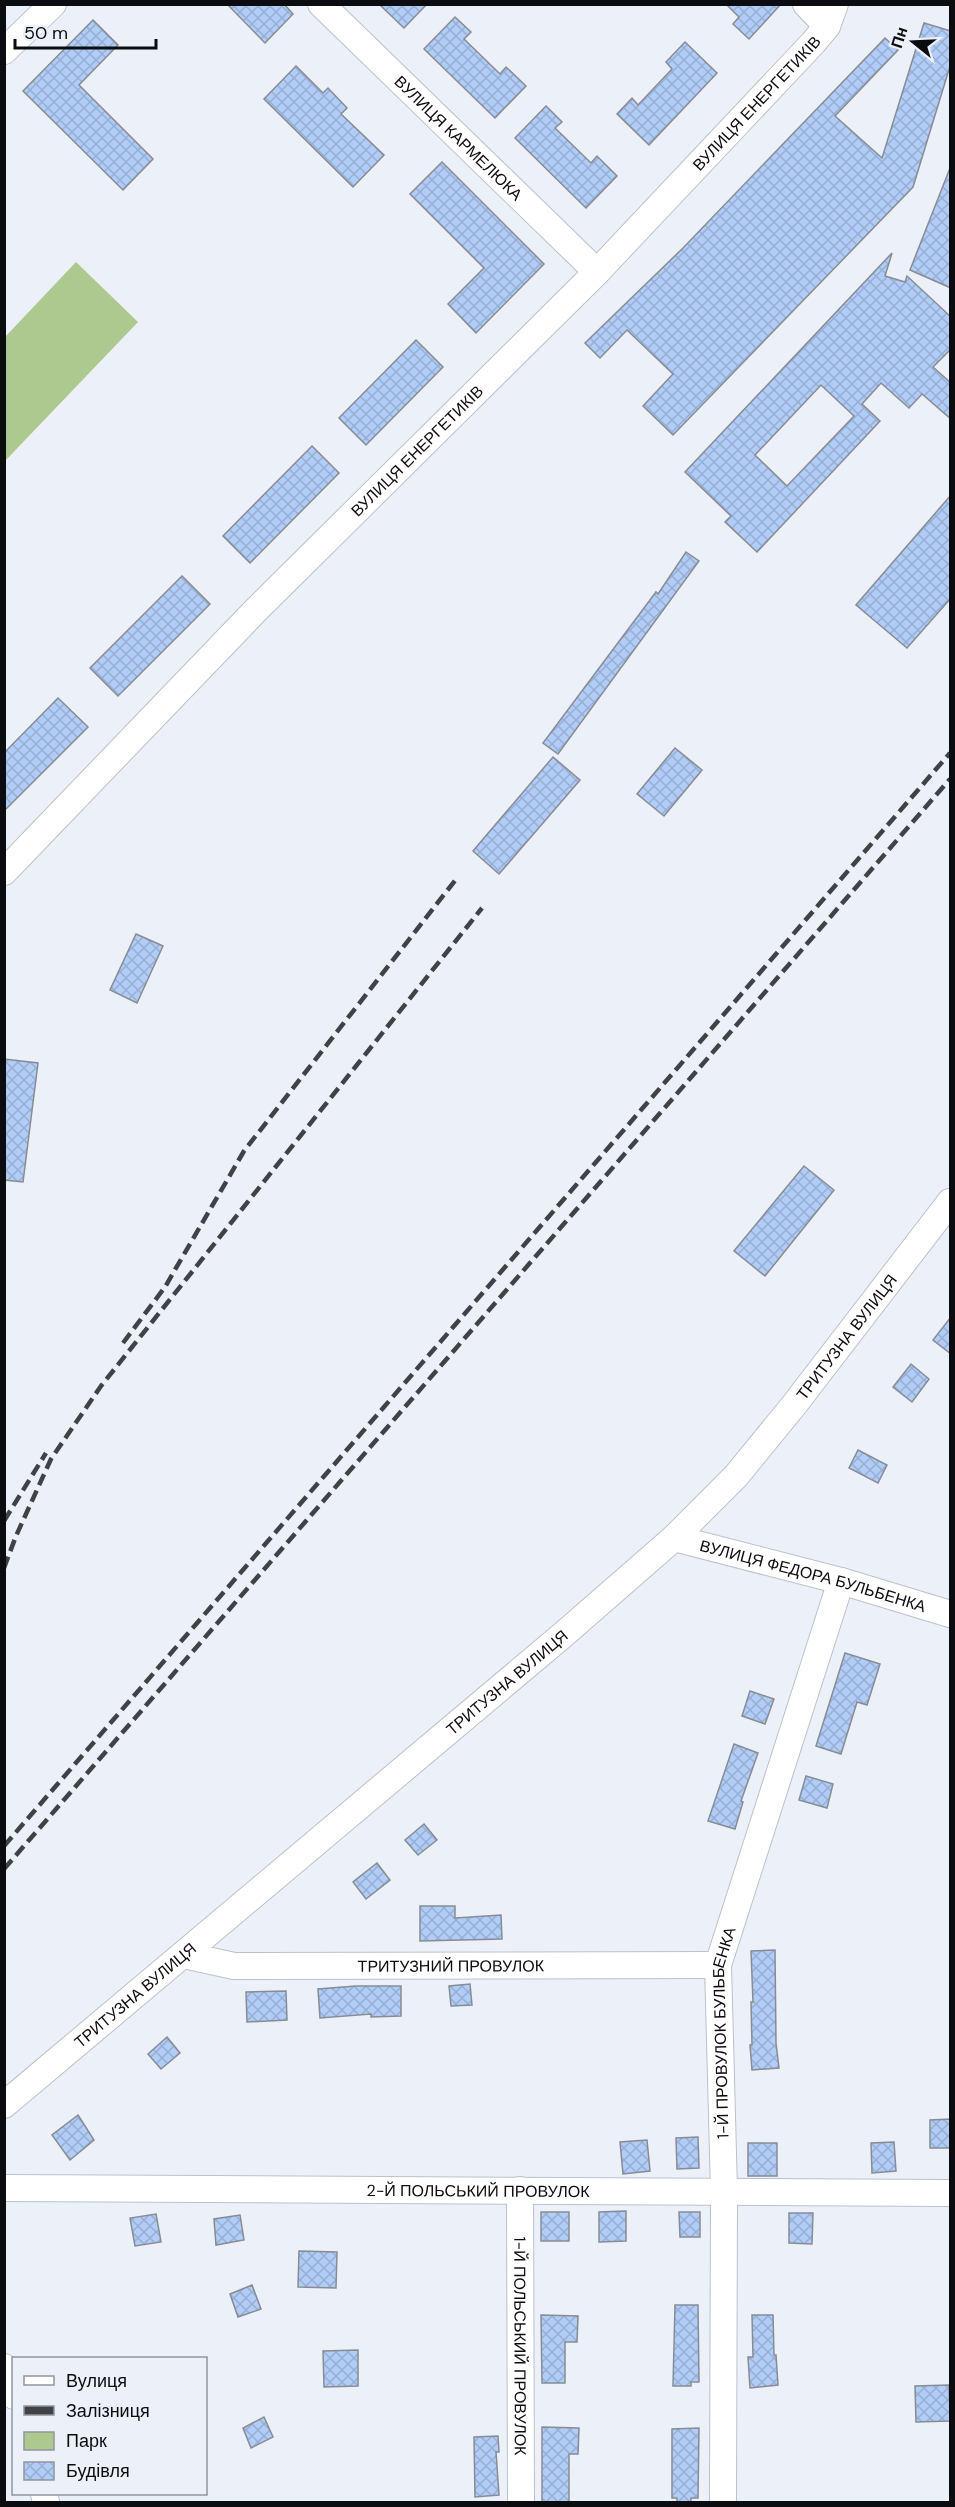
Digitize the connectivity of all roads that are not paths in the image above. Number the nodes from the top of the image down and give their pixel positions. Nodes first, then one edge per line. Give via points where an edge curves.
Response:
1 (53, 4) edge
2 (321, 4) edge
3 (806, 4) edge
4 (831, 15) edge
5 (4, 51) edge
6 (597, 272) junction
7 (4, 872) edge
8 (951, 1202) edge
9 (674, 1538) junction
10 (841, 1581) junction
11 (951, 1614) edge
12 (184, 1955) junction
13 (718, 1965) junction
14 (4, 2105) edge
15 (4, 2188) edge
16 (520, 2190) junction
17 (724, 2191) junction
18 (951, 2193) edge
19 (4, 2367) edge
20 (12, 2390) edge
21 (521, 2502) edge
22 (723, 2502) edge

1 - 5 street
2 - 6 street, ВУЛИЦЯ КАРМЕЛЮКА
3 - 4 street
4 - 6 street, ВУЛИЦЯ ЕНЕРГЕТИКІВ
6 - 7 street, ВУЛИЦЯ ЕНЕРГЕТИКІВ via 256,610
8 - 9 street, ТРИТУЗНА ВУЛИЦЯ via 794,1406 736,1476
9 - 10 street, ВУЛИЦЯ ФЕДОРА БУЛЬБЕНКА
9 - 12 street, ТРИТУЗНА ВУЛИЦЯ
10 - 11 street, ВУЛИЦЯ ФЕДОРА БУЛЬБЕНКА
10 - 13 street, 1-Й ПРОВУЛОК БУЛЬБЕНКА
12 - 13 street, ТРИТУЗНИЙ ПРОВУЛОК via 234,1966
12 - 14 street, ТРИТУЗНА ВУЛИЦЯ
13 - 17 street, 1-Й ПРОВУЛОК БУЛЬБЕНКА
15 - 16 street, 2-Й ПОЛЬСЬКИЙ ПРОВУЛОК
16 - 17 street, 2-Й ПОЛЬСЬКИЙ ПРОВУЛОК
16 - 21 street, 1-Й ПОЛЬСЬКИЙ ПРОВУЛОК
17 - 18 street, 2-Й ПОЛЬСЬКИЙ ПРОВУЛОК
17 - 22 street, 1-Й ПРОВУЛОК БУЛЬБЕНКА
19 - 20 street

